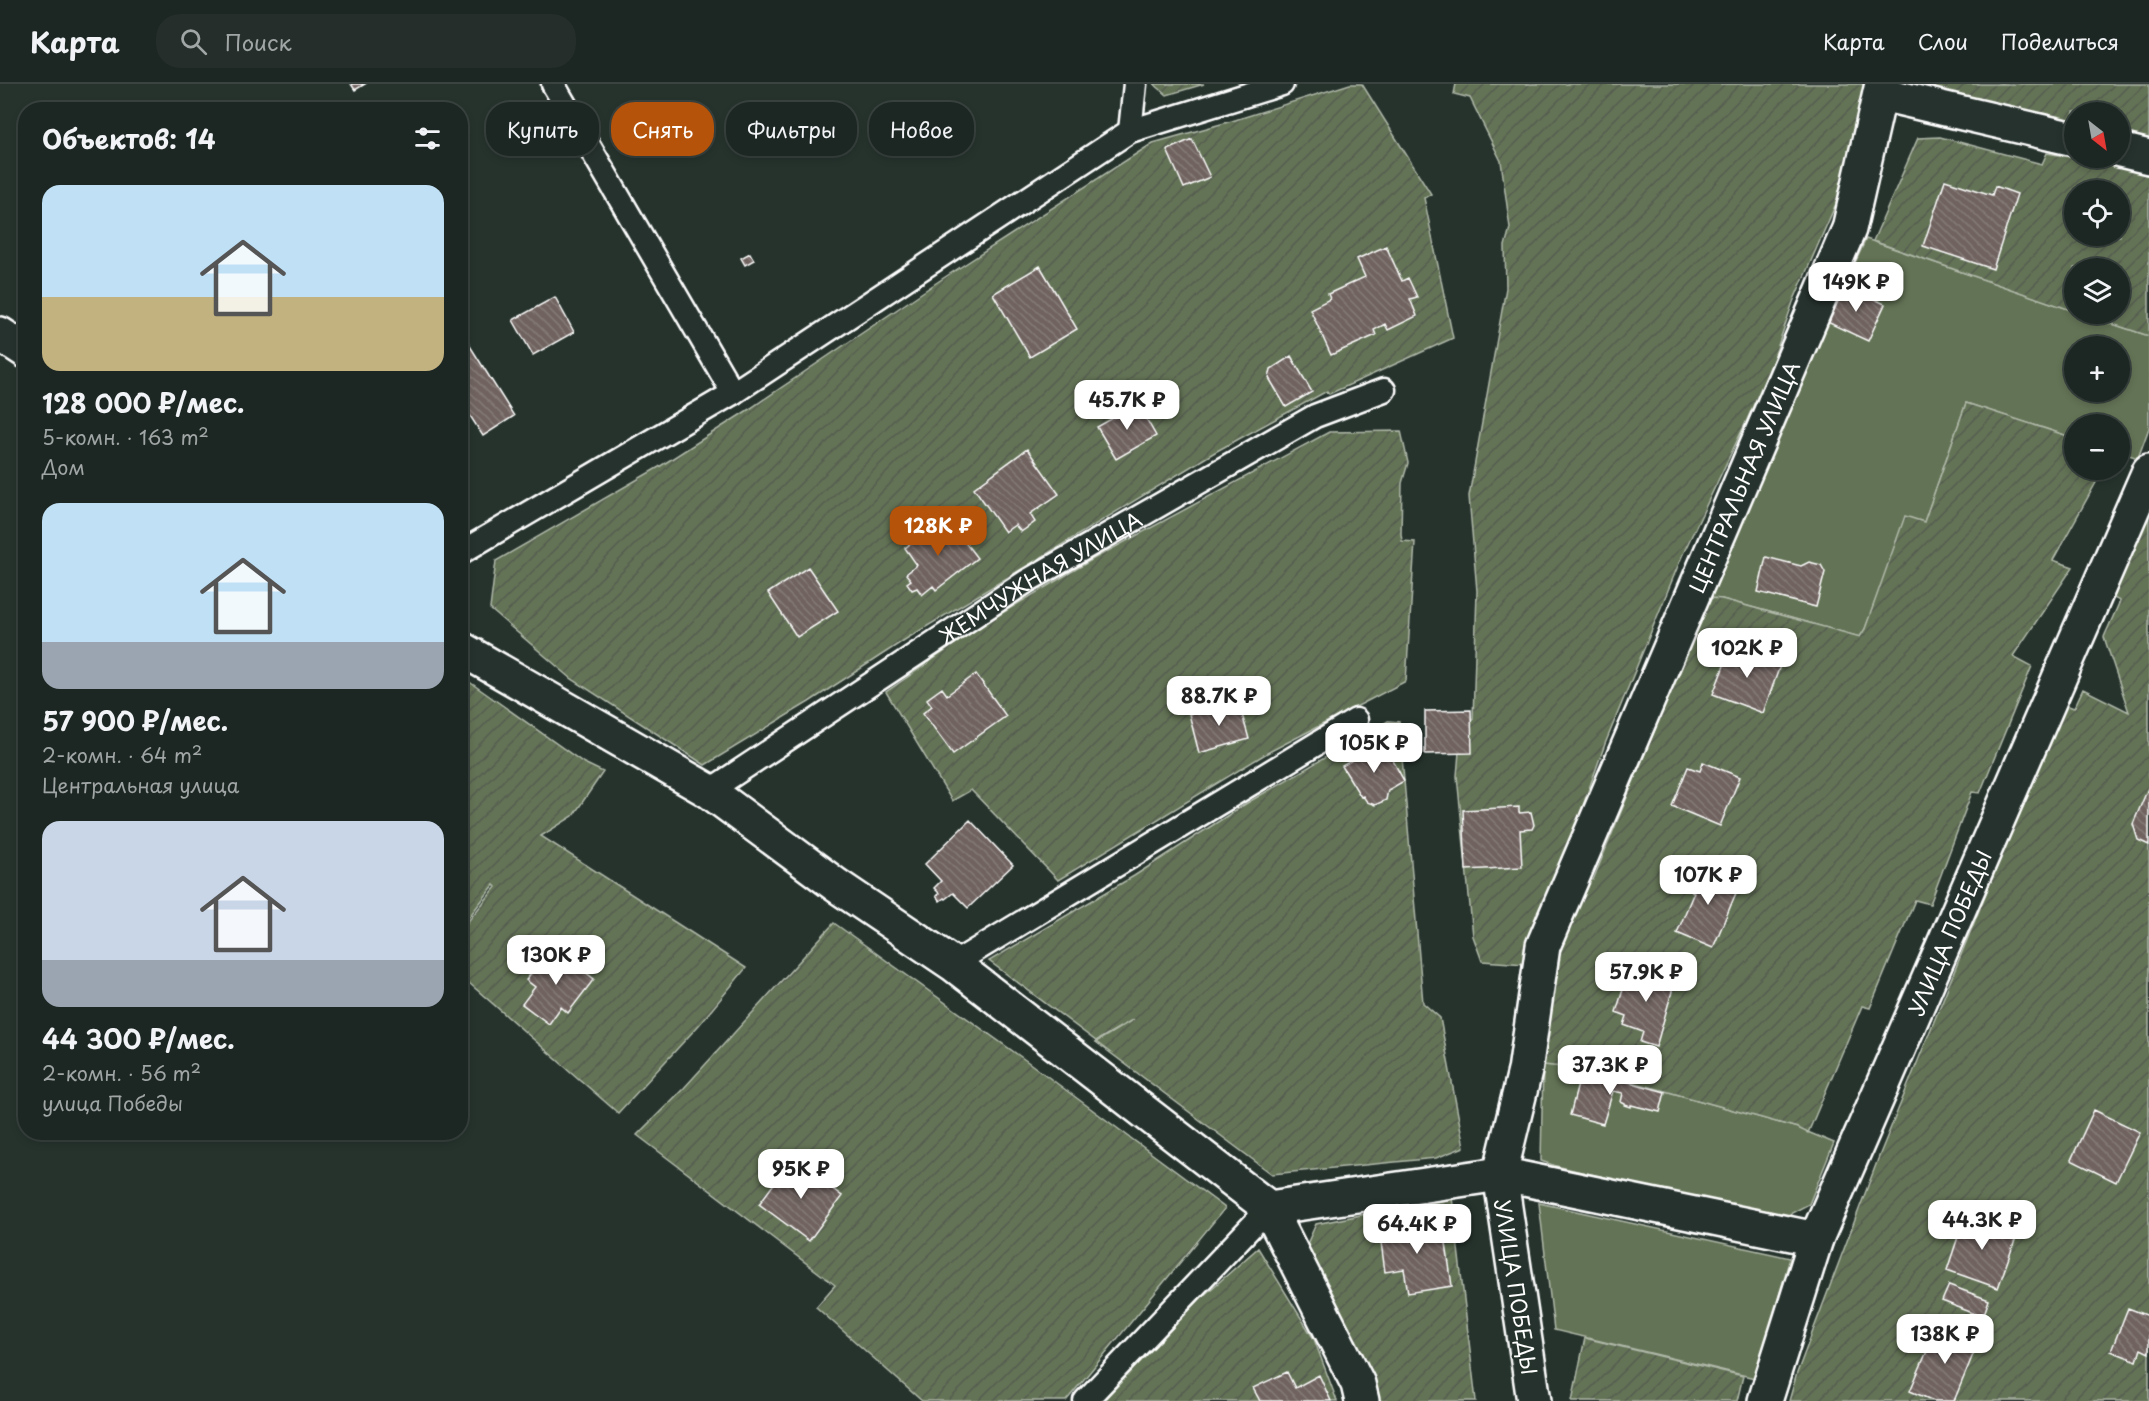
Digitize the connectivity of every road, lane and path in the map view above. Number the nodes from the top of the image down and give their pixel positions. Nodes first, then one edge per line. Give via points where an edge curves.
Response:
1 (553, 84) edge
2 (1135, 84) edge
3 (1281, 84) edge
4 (1882, 89) edge
5 (1130, 131) junction
6 (2064, 136) edge
7 (2130, 152) edge
8 (2149, 157) edge
9 (0, 334) edge
10 (18, 346) edge
11 (1384, 390) dead end
12 (733, 393) junction
13 (2149, 471) edge
14 (468, 548) edge
15 (468, 653) edge
16 (1356, 720) dead end
17 (709, 790) junction
18 (953, 964) junction
19 (1500, 1174) junction
20 (1269, 1208) junction
21 (1816, 1239) junction
22 (1085, 1401) edge
23 (1362, 1401) edge
24 (1534, 1401) edge
25 (1765, 1401) edge

1 - 12 lane
2 - 5 lane
3 - 5 lane
4 - 6 street
4 - 19 street, ЦЕНТРАЛЬНАЯ УЛИЦА via 1850,229 1543,946 1525,1071
5 - 12 lane
7 - 8 street
9 - 10 street
11 - 17 lane, ЖЕМЧУЖНАЯ УЛИЦА via 1315,416 1027,581
12 - 14 lane
13 - 21 street, УЛИЦА ПОБЕДЫ
15 - 17 street
16 - 18 lane
17 - 18 street via 836,885
18 - 20 street
19 - 20 street
19 - 21 street
19 - 24 street, УЛИЦА ПОБЕДЫ
20 - 22 lane
20 - 23 street via 1358,1384
21 - 25 street, УЛИЦА ПОБЕДЫ

